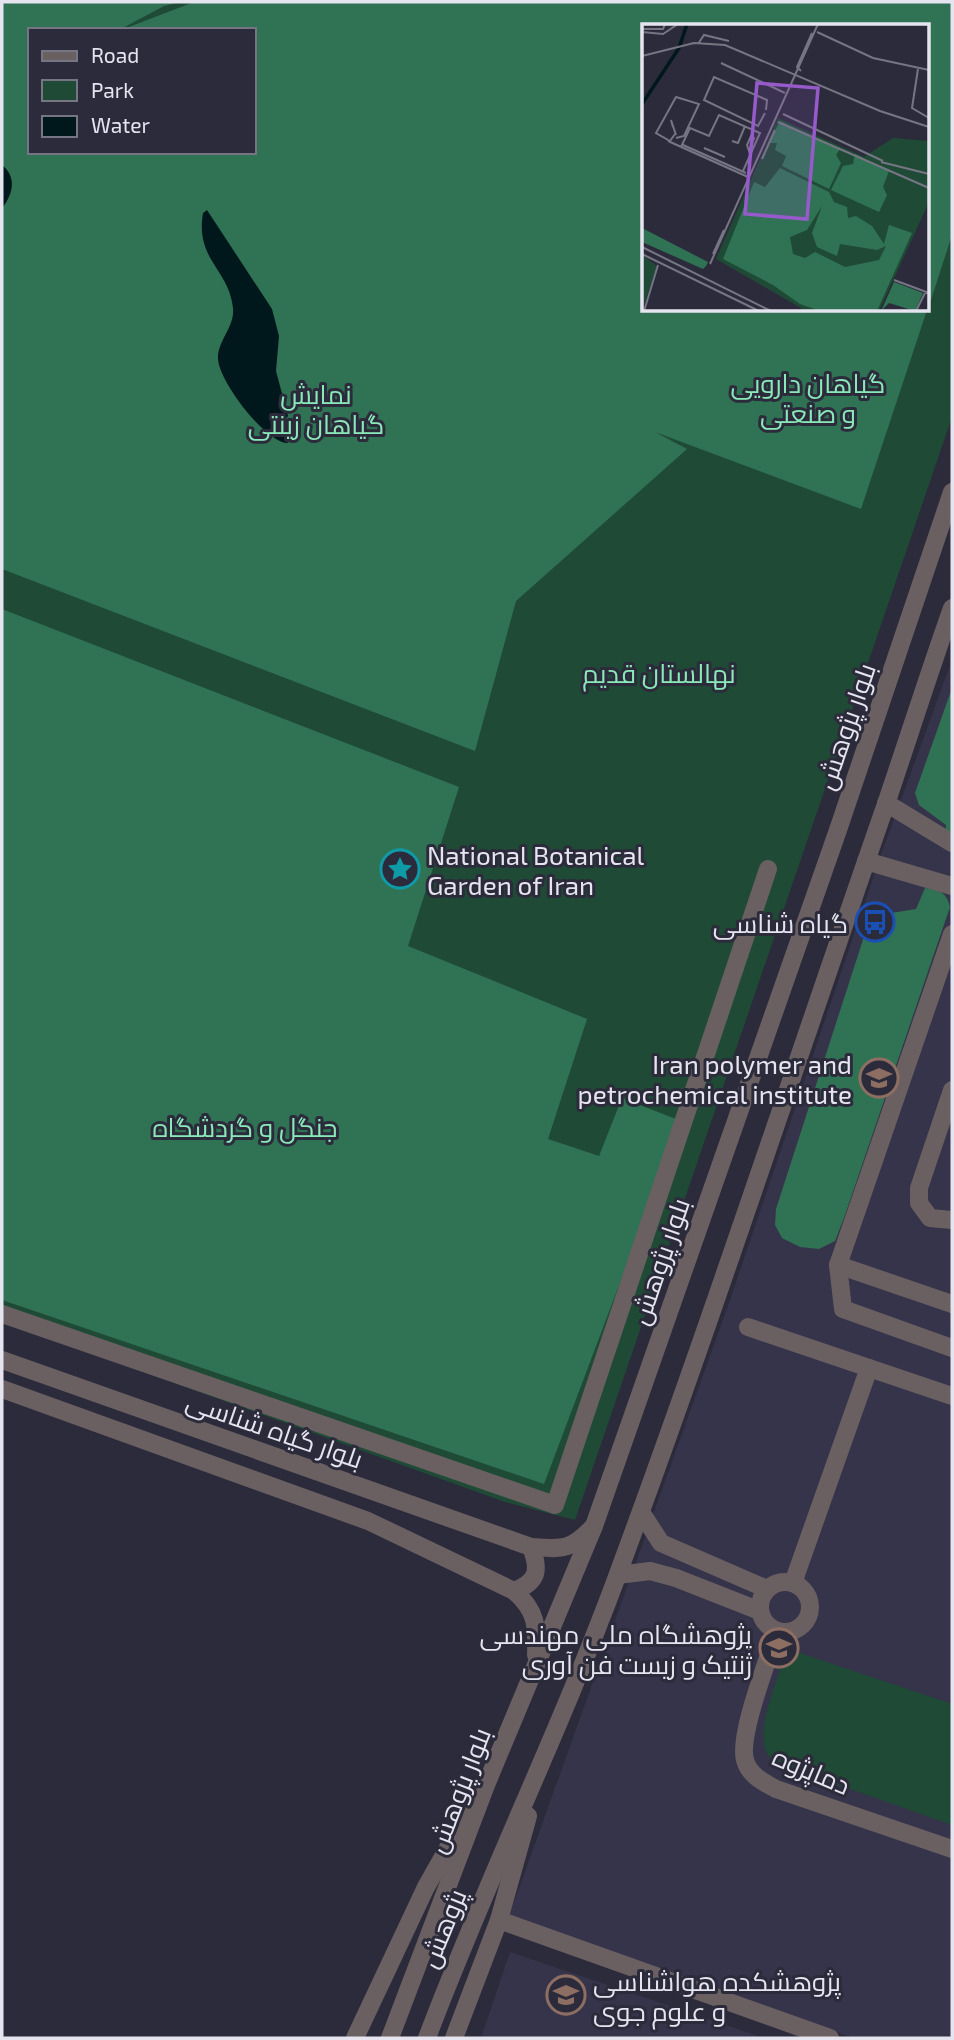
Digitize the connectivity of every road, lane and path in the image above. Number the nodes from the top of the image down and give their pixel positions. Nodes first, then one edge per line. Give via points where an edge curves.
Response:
1 (952, 492) edge
2 (952, 608) edge
3 (886, 803) junction
4 (952, 843) edge
5 (866, 861) junction
6 (768, 869) dead end
7 (952, 886) edge
8 (952, 934) edge
9 (952, 1090) edge
10 (952, 1220) edge
11 (838, 1265) junction
12 (952, 1304) edge
13 (2, 1314) edge
14 (748, 1328) dead end
15 (952, 1348) edge
16 (2, 1360) edge
17 (869, 1368) junction
18 (2, 1390) edge
19 (952, 1396) edge
20 (641, 1512) junction
21 (594, 1526) junction
22 (531, 1547) junction
23 (618, 1575) junction
24 (793, 1583) junction
25 (767, 1588) junction
26 (514, 1591) junction
27 (760, 1611) junction
28 (778, 1631) junction
29 (536, 1668) junction
30 (538, 1775) junction
31 (486, 1785) junction
32 (952, 1849) edge
33 (499, 1920) junction
34 (355, 2038) edge
35 (390, 2038) edge
36 (427, 2038) edge
37 (454, 2038) edge
38 (830, 2038) edge

1 - 21 street, بلوار پژوهش
2 - 3 street
3 - 4 street
3 - 5 street
5 - 7 street
5 - 20 street
6 - 13 street via 555,1505
8 - 11 street
9 - 10 street via 919,1188 919,1203 930,1218
11 - 12 street
11 - 15 street via 843,1309
14 - 17 street
16 - 22 street, بلوار گیاه شناسی
17 - 19 street
17 - 24 street
18 - 26 street, بلوار گیاه شناسی via 368,1521
20 - 23 street
20 - 25 street via 661,1543
21 - 22 street, بلوار گیاه شناسی via 562,1549
21 - 29 street, بلوار پژوهش
22 - 26 street via 537,1563 535,1576 527,1587
23 - 27 street via 650,1571
23 - 30 street
24 - 25 street via 784,1581
24 - 28 street via 807,1593 809,1615 795,1630
25 - 27 street
26 - 29 street via 533,1613
27 - 28 street via 769,1627
28 - 32 street, دماپژوه via 746,1729 744,1759 754,1776 776,1789
29 - 31 street, بلوار پژوهش
30 - 33 street
30 - 36 street, پژوهش via 456,1960
31 - 34 street via 426,1887
31 - 35 street, بلوار پژوهش
33 - 37 street
33 - 38 street

